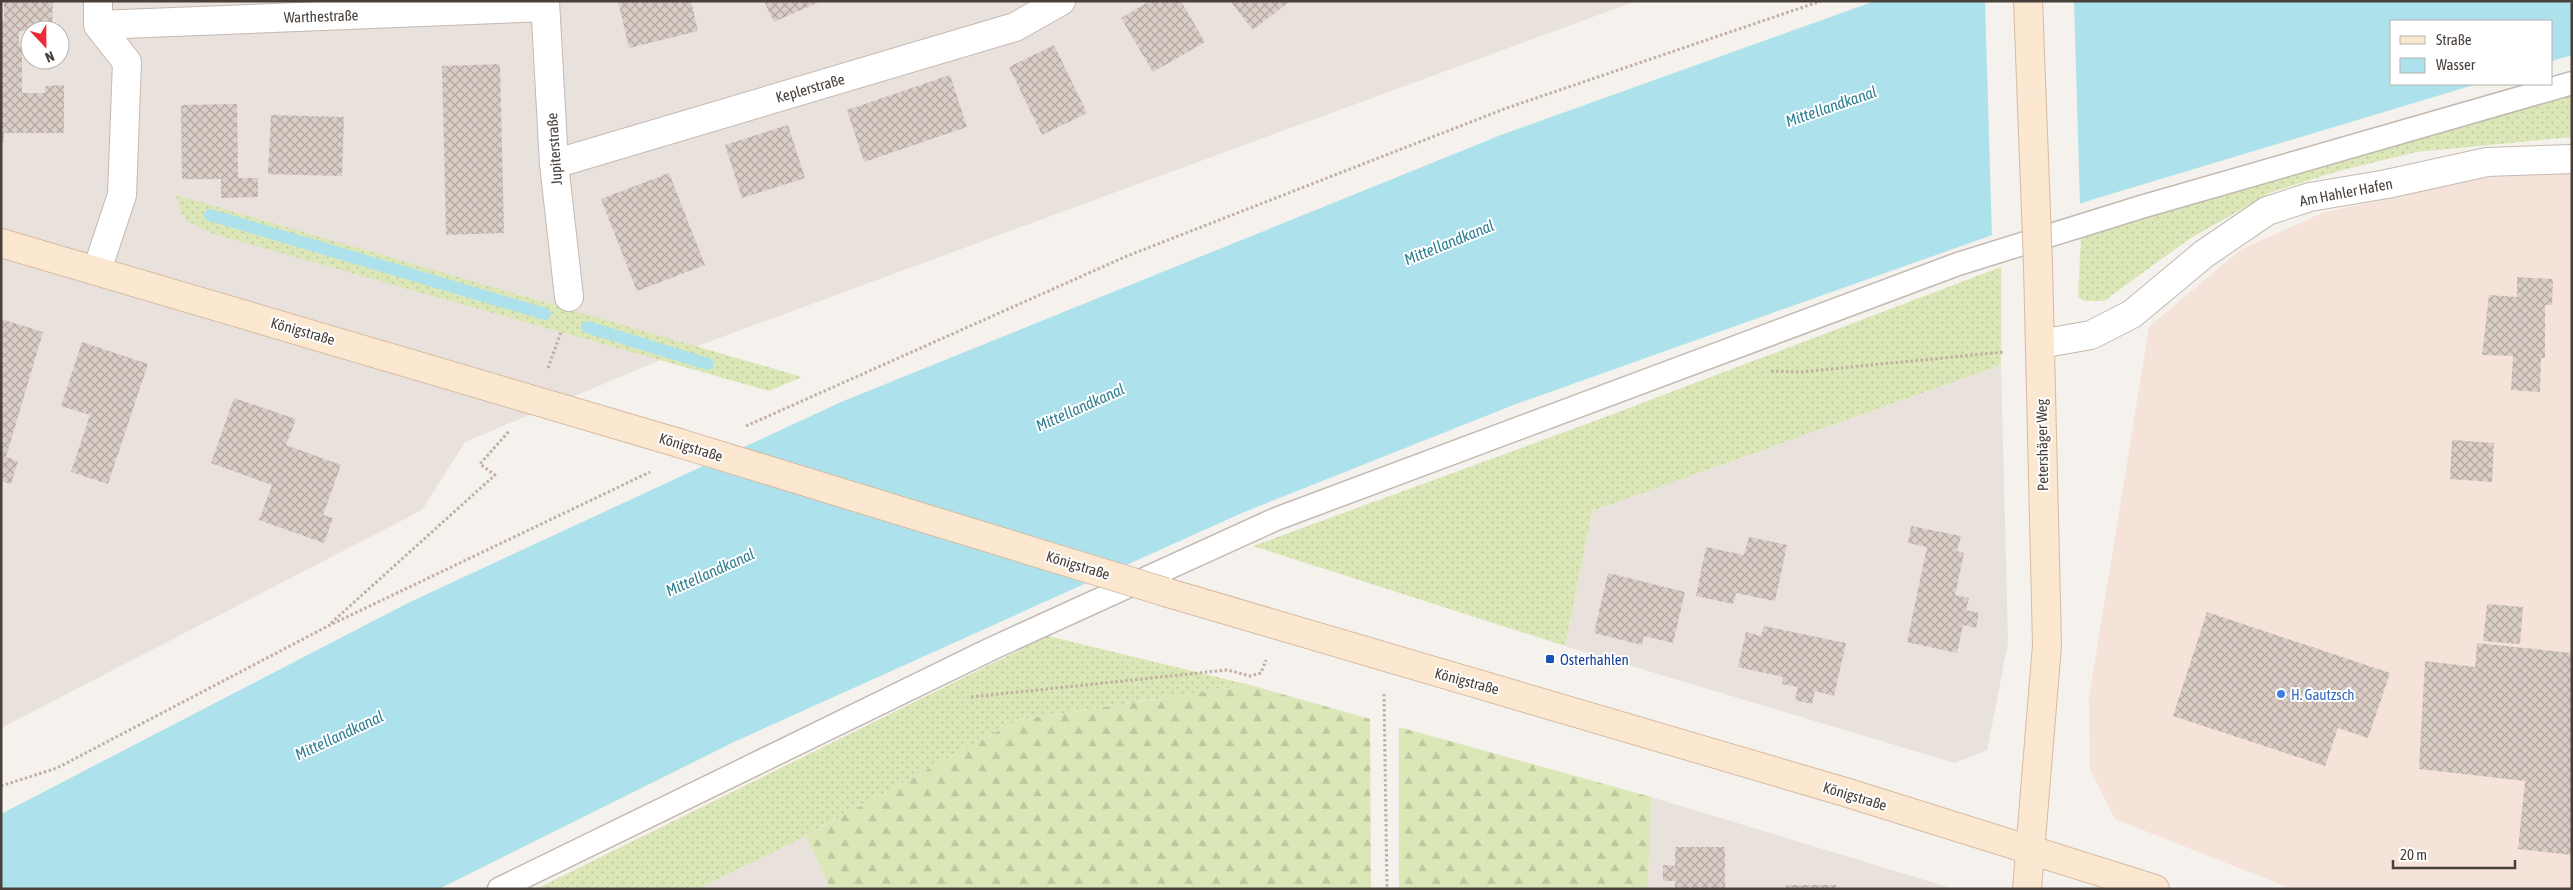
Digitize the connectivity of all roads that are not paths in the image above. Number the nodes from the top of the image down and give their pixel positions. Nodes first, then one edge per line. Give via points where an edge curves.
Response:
1 (1061, 1) edge
2 (2028, 1) edge
3 (545, 4) edge
4 (98, 13) edge
5 (2572, 83) edge
6 (2572, 158) edge
7 (554, 164) junction
8 (1, 243) edge
9 (97, 270) junction
10 (569, 297) road end
11 (2040, 344) junction
12 (2030, 850) junction
13 (499, 889) edge
14 (2027, 889) edge
15 (2155, 889) edge

1 - 7 street, Keplerstraße via 1015,28
2 - 11 main road, Petershäger Weg, bridge
3 - 4 street, Warthestraße
3 - 7 street, Jupiterstraße
4 - 9 street, Warthestraße via 127,62 122,195
5 - 13 lane via 2151,204 1958,264 1276,519 993,648
6 - 11 street, Am Hahler Hafen via 2487,162 2310,197 2267,211 2204,254 2132,314 2091,335
7 - 10 street, Jupiterstraße
8 - 9 main road, Königstraße
9 - 12 main road, Königstraße, bridge
11 - 12 main road, Petershäger Weg via 2046,645
12 - 14 main road, Petershäger Weg
12 - 15 main road, Königstraße

